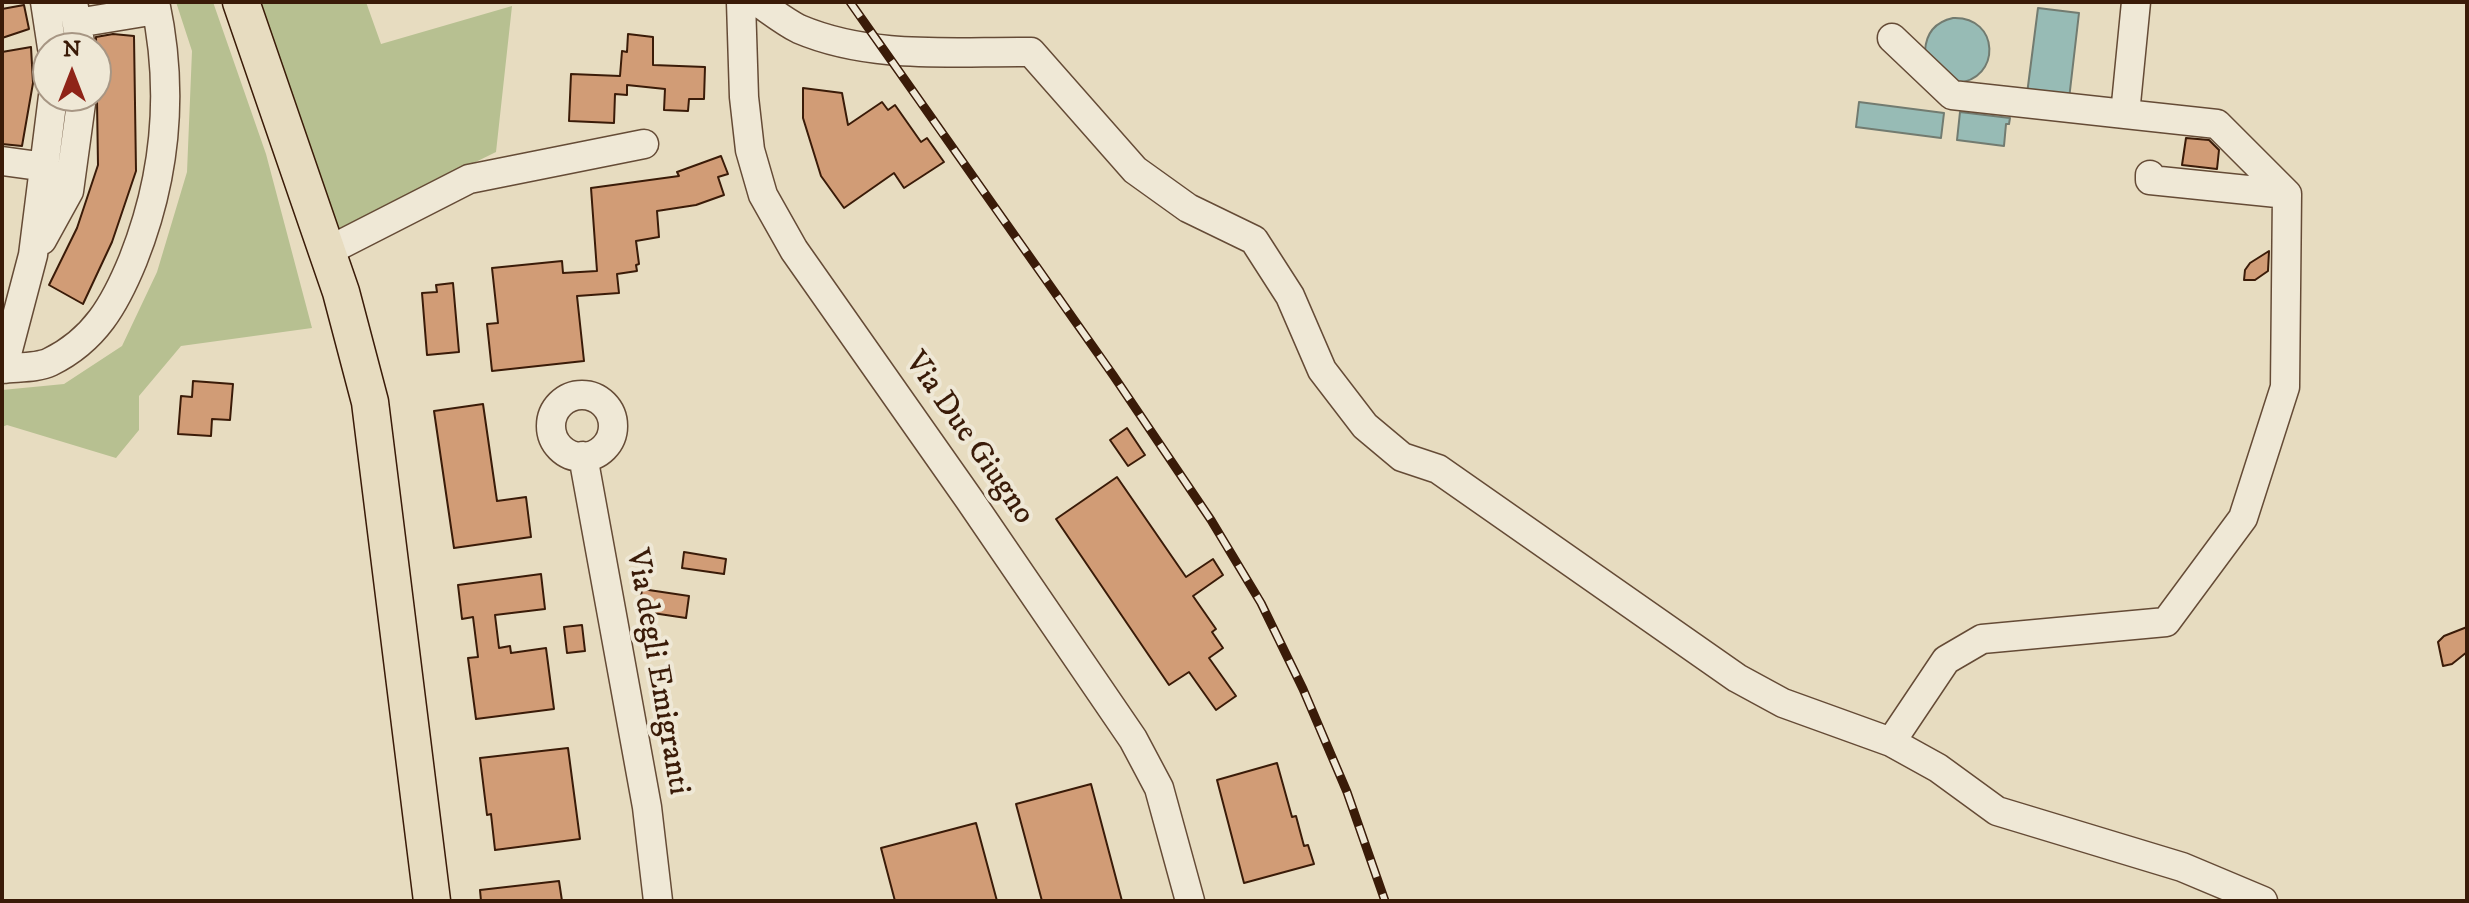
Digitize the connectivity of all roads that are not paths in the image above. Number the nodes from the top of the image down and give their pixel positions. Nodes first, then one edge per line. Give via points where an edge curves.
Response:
1 (45, 2) edge
2 (241, 2) edge
3 (741, 2) edge
4 (758, 2) edge
5 (2136, 2) edge
6 (156, 6) edge
7 (77, 24) edge
8 (50, 32) edge
9 (1892, 38) dead end
10 (53, 112) edge
11 (76, 112) edge
12 (2125, 114) junction
13 (644, 144) dead end
14 (2, 161) edge
15 (2150, 175) dead end
16 (52, 182) junction
17 (2287, 194) junction
18 (328, 251) junction
19 (2, 369) edge
20 (583, 456) dead end
21 (1891, 742) junction
22 (432, 901) edge
23 (658, 901) edge
24 (1190, 901) edge
25 (2263, 901) edge

1 - 8 street
2 - 18 main road
3 - 24 street, Via Due Giugno via 750,150 763,195 794,250 1133,739 1159,788
4 - 21 street via 798,28 854,46 1031,52 1135,170 1188,208 1254,240 1290,296 1322,370 1365,426 1402,457 1438,469 1737,678 1783,703
5 - 12 street
6 - 7 street
6 - 19 street via 165,99 162,161 149,220 122,287 98,329 49,364
9 - 12 street via 1952,95
10 - 16 street
11 - 16 street
12 - 17 street via 2217,124
13 - 18 street via 469,179
14 - 16 street
15 - 17 street via 2150,180
16 - 19 street
17 - 21 street via 2285,387 2243,518 2166,622 1982,639 1946,660
18 - 22 main road via 370,402
20 - 23 street, Via degli Emigranti via 647,807
21 - 25 street via 1997,811 2182,867

